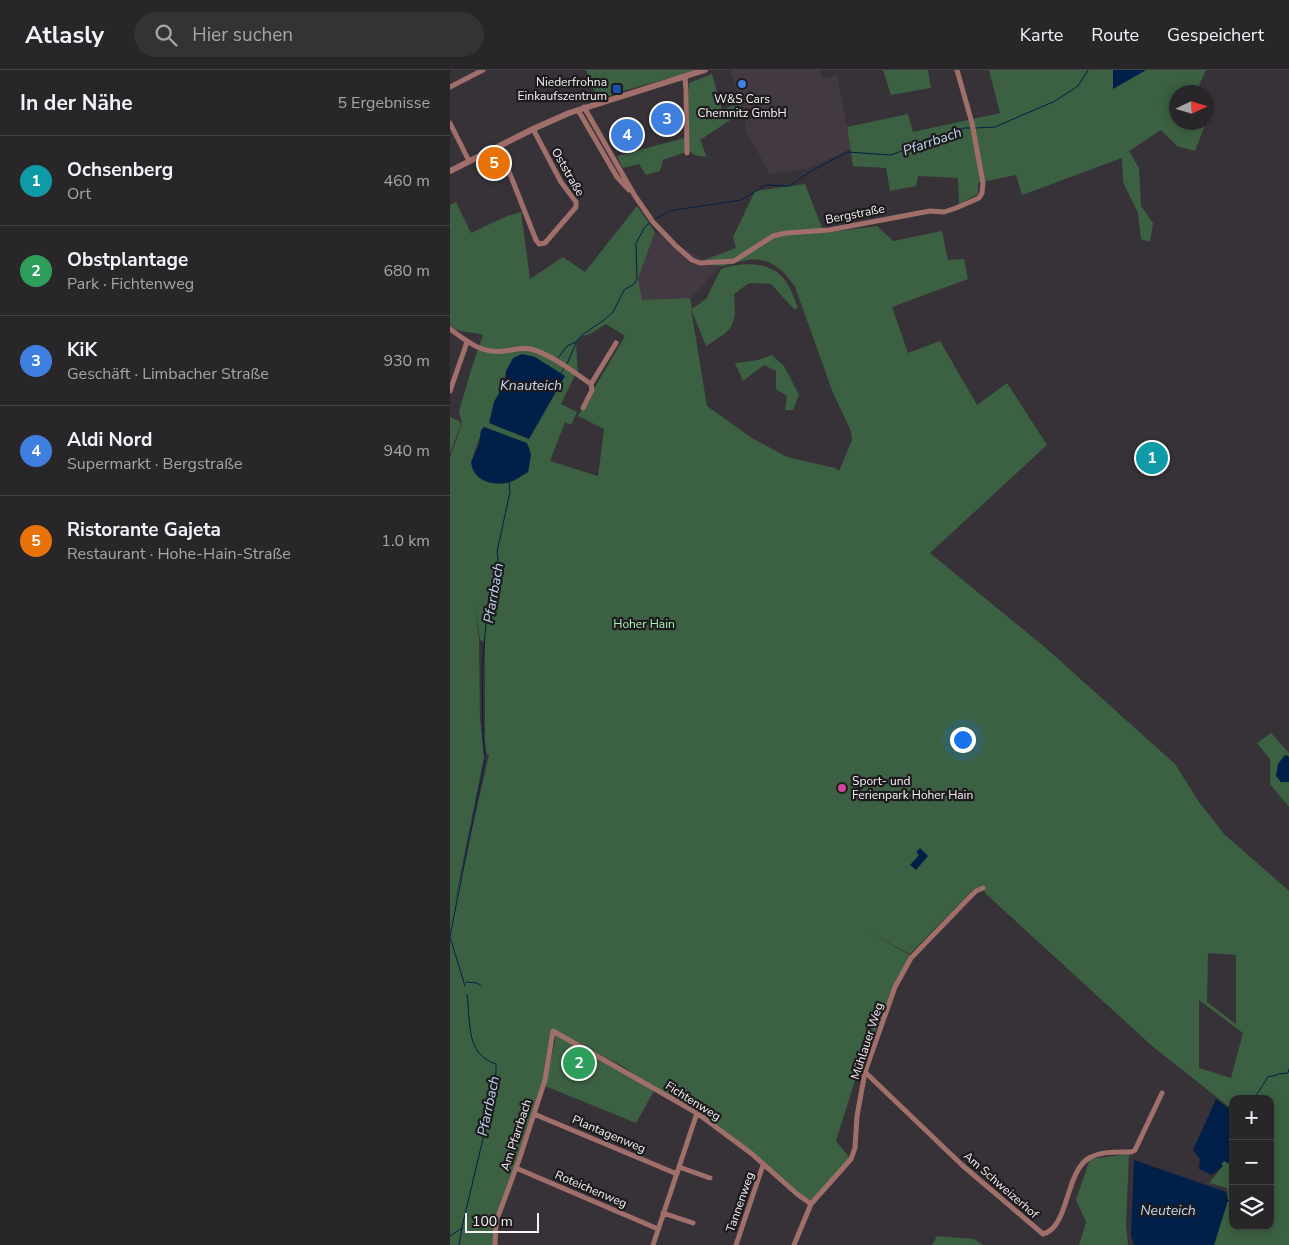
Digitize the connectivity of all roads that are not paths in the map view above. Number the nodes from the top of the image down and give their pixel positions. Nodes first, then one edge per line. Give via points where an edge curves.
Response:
1 (483, 70) edge
2 (705, 70) edge
3 (957, 70) edge
4 (685, 77) junction
5 (450, 87) edge
6 (581, 108) junction
7 (450, 123) edge
8 (533, 129) junction
9 (499, 146) junction
10 (687, 153) dead end
11 (469, 161) junction
12 (450, 171) edge
13 (450, 329) edge
14 (467, 342) junction
15 (616, 343) dead end
16 (450, 370) edge
17 (456, 372) junction
18 (591, 384) junction
19 (450, 391) edge
20 (583, 408) dead end
21 (983, 888) dead end
22 (553, 1031) joint
23 (865, 1072) junction
24 (1162, 1094) dead end
25 (697, 1113) junction
26 (534, 1114) junction
27 (763, 1164) junction
28 (679, 1167) junction
29 (516, 1168) junction
30 (677, 1174) junction
31 (710, 1178) dead end
32 (810, 1204) junction
33 (663, 1213) junction
34 (693, 1223) dead end
35 (658, 1229) junction
36 (494, 1245) edge
37 (653, 1245) edge
38 (736, 1245) edge
39 (794, 1245) edge

1 - 5 street
2 - 4 street
3 - 6 street, Bergstraße via 972,123 983,183 979,198 944,212 930,211 830,230 773,236 734,261 700,263 692,260 658,229
4 - 6 street
4 - 10 street
6 - 8 street
7 - 11 street
8 - 9 street
8 - 9 street, Oststraße via 561,182 576,202 576,207 545,243 539,244 536,240
9 - 11 street
11 - 12 street
13 - 14 street
14 - 17 street
14 - 18 street via 485,351 530,349 553,358
15 - 18 street
16 - 17 street
17 - 19 street
18 - 20 street via 592,390
21 - 23 street, Mühlauer Weg via 976,891 909,961 895,987
22 - 25 street, Fichtenweg
22 - 26 street, Am Pfarrbach via 545,1080
23 - 24 street, Am Schweizerhof via 962,1166 1043,1234 1056,1224 1079,1167 1097,1155 1135,1150
23 - 32 street, Mühlauer Weg via 852,1159
25 - 27 street, Fichtenweg
25 - 28 street
26 - 29 street, Am Pfarrbach
26 - 30 street, Plantagenweg
27 - 32 street, Fichtenweg
27 - 38 street, Tannenweg
28 - 30 street
28 - 31 street
29 - 35 street, Roteichenweg
29 - 36 street, Am Pfarrbach via 496,1222
30 - 33 street
32 - 39 street, Mühlauer Weg
33 - 34 street
33 - 35 street
35 - 37 street

